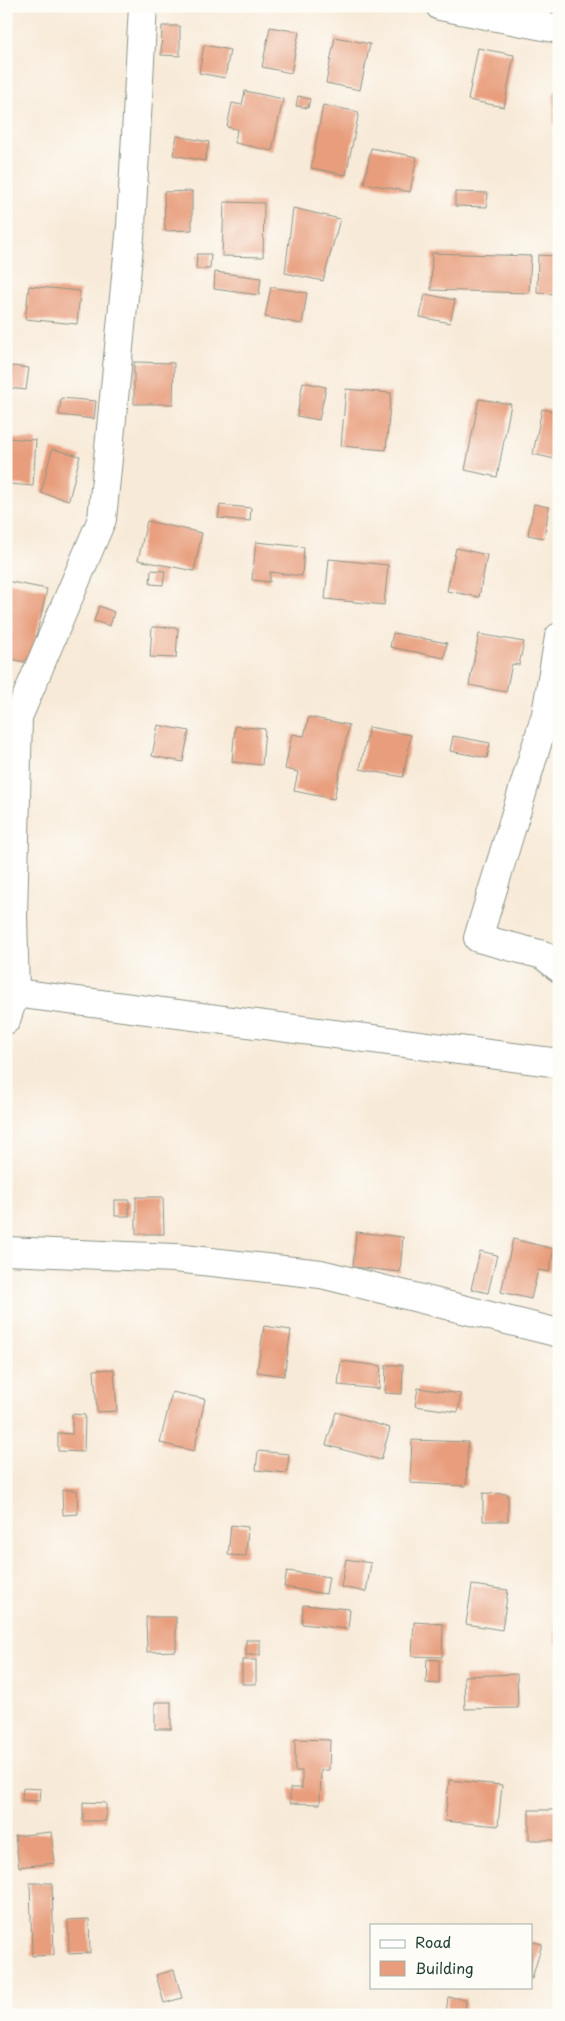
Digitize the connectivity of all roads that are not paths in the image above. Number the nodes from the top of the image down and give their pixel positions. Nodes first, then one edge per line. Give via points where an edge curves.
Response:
1 (143, 6) edge
2 (440, 6) edge
3 (559, 29) edge
4 (559, 637) edge
5 (12, 724) edge
6 (559, 968) edge
7 (15, 993) junction
8 (6, 1020) edge
9 (559, 1063) edge
10 (6, 1251) edge
11 (559, 1333) edge

1 - 5 street via 131,226 102,519
2 - 3 street
4 - 6 street via 546,714 478,938 543,956
5 - 7 street
7 - 8 street
7 - 9 street
10 - 11 street via 175,1258 321,1274

